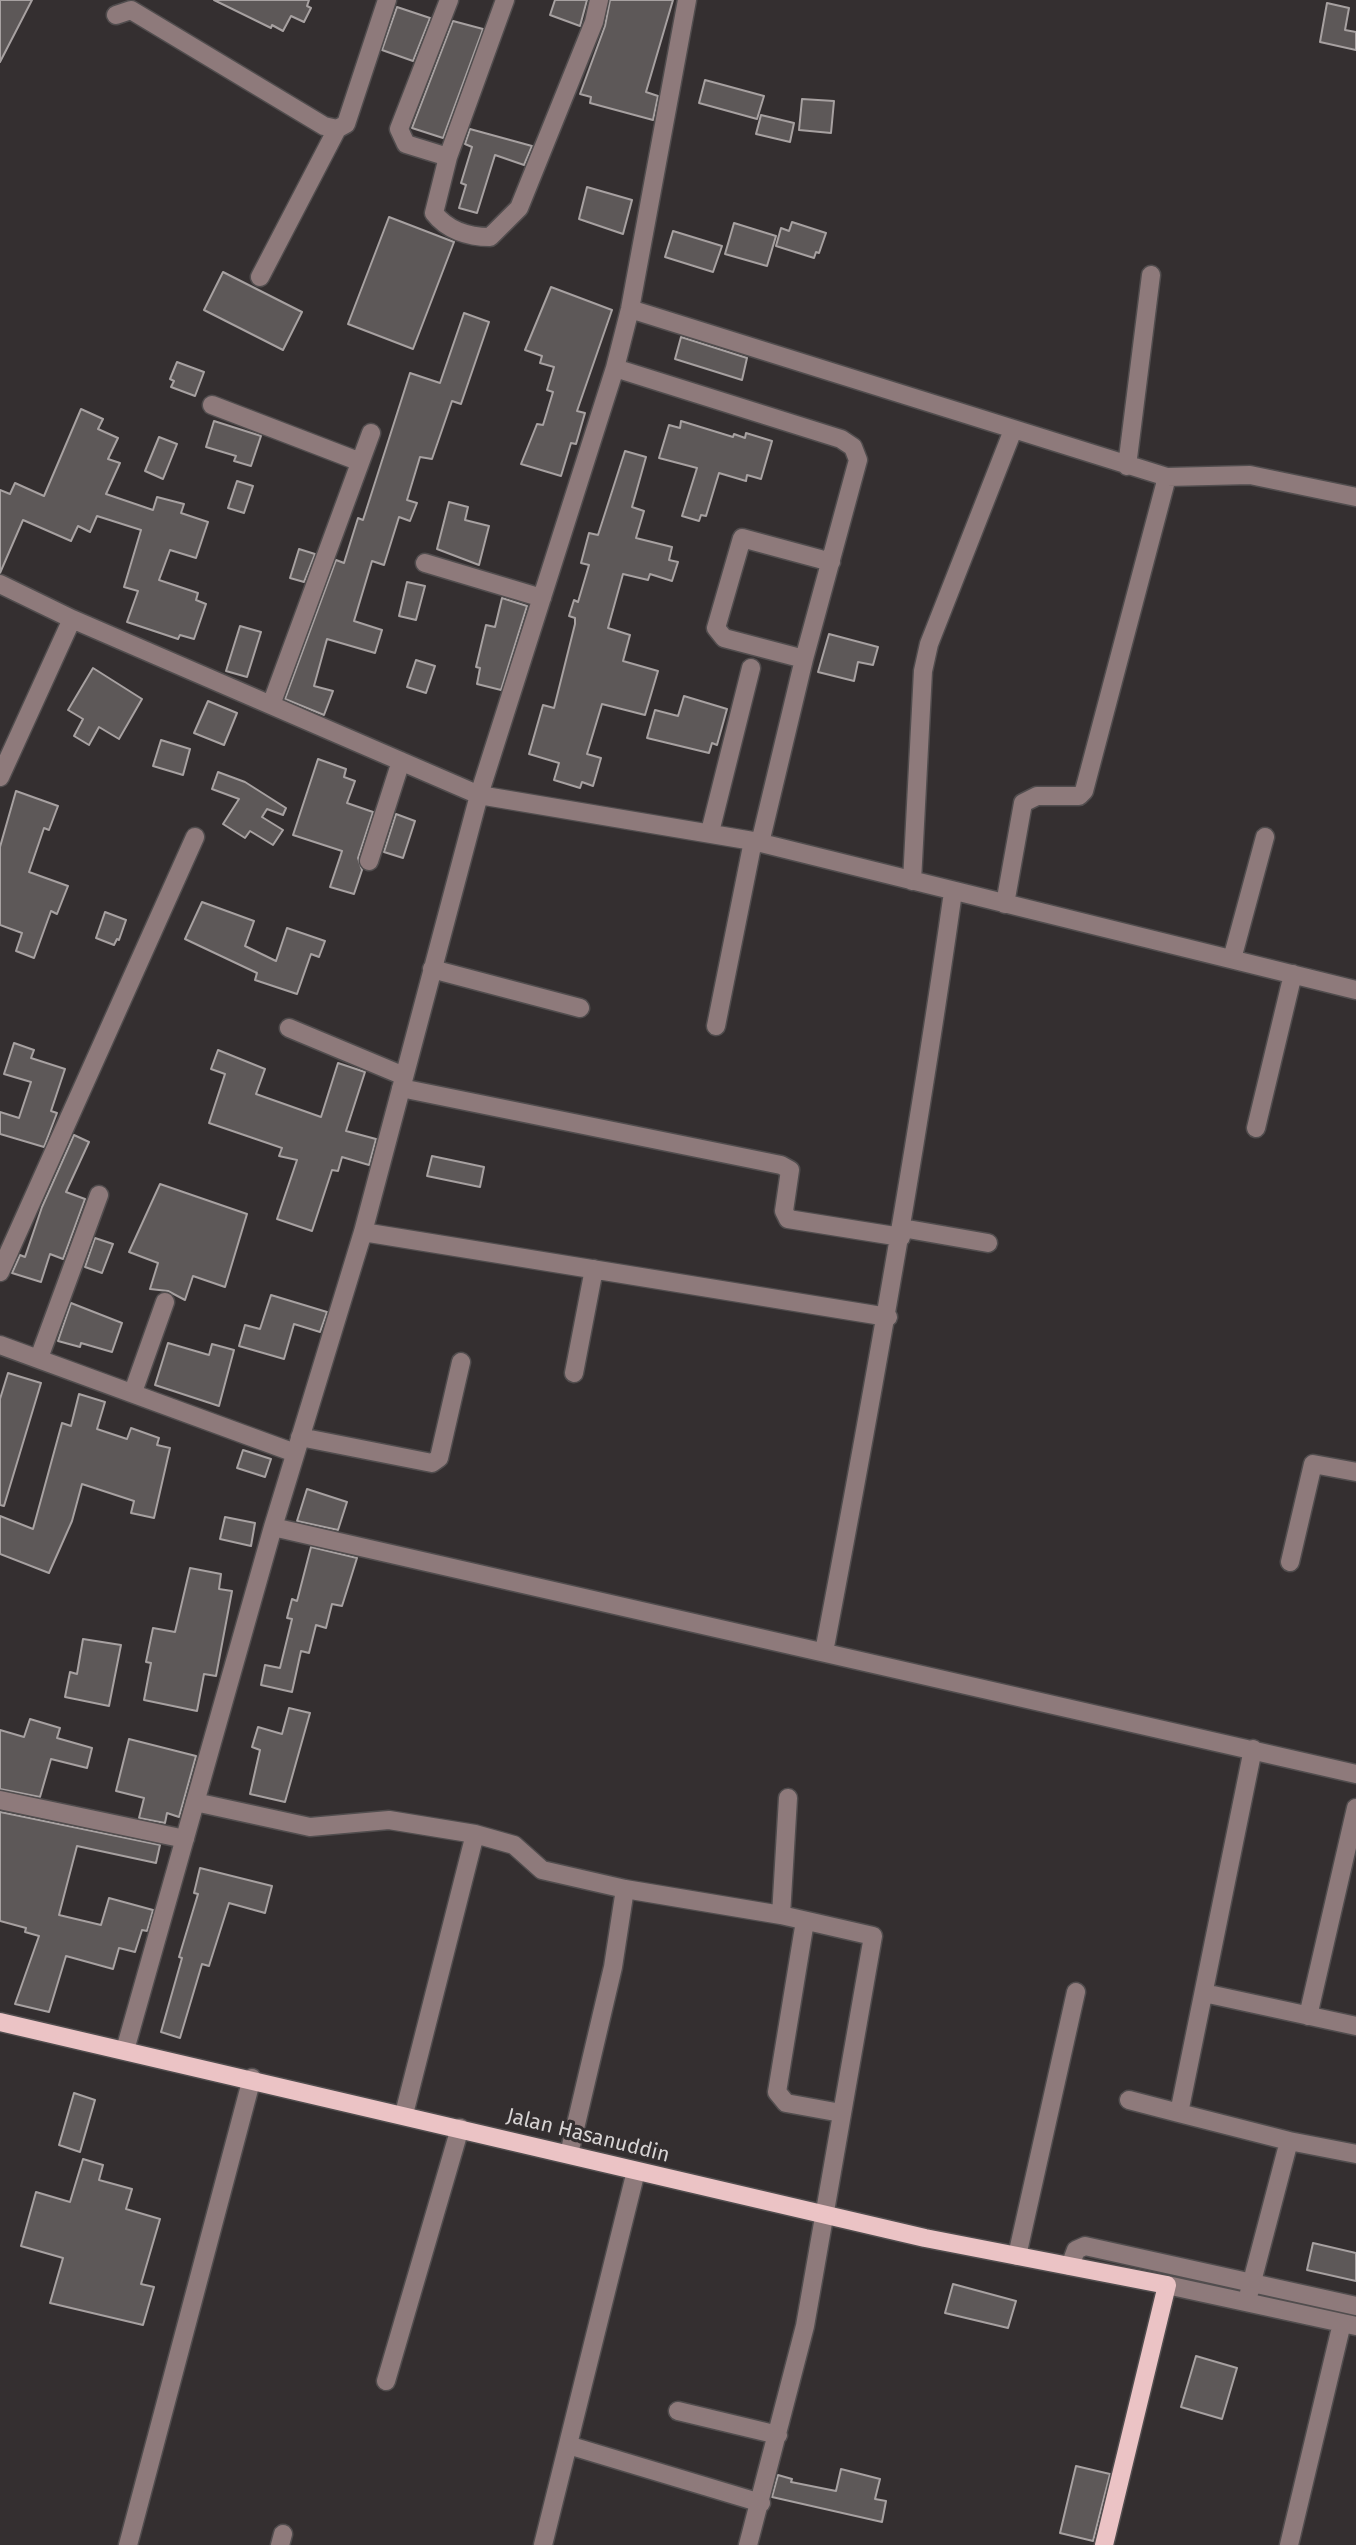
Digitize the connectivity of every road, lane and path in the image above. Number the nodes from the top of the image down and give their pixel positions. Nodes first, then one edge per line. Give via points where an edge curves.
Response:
1 (387, 0) edge
2 (449, 0) edge
3 (505, 0) edge
4 (599, 0) edge
5 (687, 0) edge
6 (116, 15) dead end
7 (337, 129) junction
8 (448, 157) junction
9 (1151, 275) dead end
10 (260, 277) dead end
11 (630, 309) junction
12 (615, 368) junction
13 (212, 405) dead end
14 (1013, 430) junction
15 (371, 433) dead end
16 (358, 461) junction
17 (1127, 466) junction
18 (1167, 477) junction
19 (1356, 497) edge
20 (831, 562) junction
21 (425, 563) dead end
22 (0, 584) edge
23 (542, 598) junction
24 (72, 619) junction
25 (804, 659) junction
26 (751, 668) dead end
27 (271, 705) junction
28 (401, 761) junction
29 (0, 777) edge
30 (479, 795) junction
31 (710, 832) junction
32 (195, 837) dead end
33 (1265, 837) dead end
34 (756, 842) junction
35 (369, 861) dead end
36 (912, 881) junction
37 (953, 892) junction
38 (1005, 904) junction
39 (1232, 959) junction
40 (432, 969) junction
41 (1293, 974) junction
42 (1356, 990) edge
43 (580, 1008) dead end
44 (716, 1026) dead end
45 (289, 1028) dead end
46 (402, 1082) junction
47 (1256, 1128) dead end
48 (99, 1195) dead end
49 (363, 1232) junction
50 (902, 1233) junction
51 (989, 1243) dead end
52 (594, 1269) junction
53 (0, 1272) edge
54 (165, 1302) dead end
55 (888, 1317) junction
56 (0, 1345) edge
57 (38, 1358) junction
58 (461, 1362) dead end
59 (574, 1373) dead end
60 (133, 1392) junction
61 (297, 1445) junction
62 (1356, 1472) edge
63 (272, 1527) junction
64 (1290, 1562) dead end
65 (824, 1653) junction
66 (1253, 1749) junction
67 (1356, 1774) edge
68 (788, 1798) dead end
69 (0, 1800) edge
70 (195, 1802) junction
71 (1356, 1808) edge
72 (475, 1835) junction
73 (185, 1839) junction
74 (625, 1889) junction
75 (781, 1915) junction
76 (805, 1921) junction
77 (1076, 1992) dead end
78 (1204, 1993) junction
79 (1308, 2016) junction
80 (0, 2022) edge
81 (1356, 2026) edge
82 (125, 2050) junction
83 (253, 2078) junction
84 (1129, 2100) dead end
85 (841, 2113) junction
86 (1179, 2113) junction
87 (404, 2114) junction
88 (460, 2128) junction
89 (1289, 2141) junction
90 (569, 2154) junction
91 (1356, 2154) edge
92 (636, 2171) junction
93 (823, 2212) junction
94 (1017, 2256) junction
95 (1070, 2266) junction
96 (1251, 2283) junction
97 (1167, 2285) junction
98 (1246, 2303) junction
99 (1356, 2306) edge
100 (1349, 2325) edge
101 (386, 2381) dead end
102 (678, 2411) dead end
103 (778, 2435) junction
104 (568, 2445) junction
105 (761, 2502) junction
106 (128, 2545) edge
107 (543, 2545) edge
108 (748, 2545) edge
109 (1104, 2545) edge
110 (1289, 2545) edge

1 - 7 street via 346,124
2 - 8 street via 399,130 406,144
3 - 8 street
4 - 8 street via 535,176 519,208 490,237 455,230 434,213
5 - 11 street
6 - 7 street via 131,10 324,126
7 - 10 street
9 - 17 street
11 - 12 street
11 - 14 street
12 - 20 street via 841,439 853,447 858,460
12 - 23 street
13 - 16 street
14 - 17 street
14 - 36 street via 929,643 923,671
15 - 16 street
16 - 27 street
17 - 18 street
18 - 19 street via 1250,475
18 - 38 street via 1084,791 1079,796 1037,796 1023,803
20 - 25 street
20 - 25 street via 742,538 716,628 724,638
21 - 23 street
22 - 24 street
23 - 30 street
24 - 27 street
24 - 29 street
25 - 34 street
26 - 31 street
27 - 28 street
28 - 30 street
28 - 35 street
30 - 31 street
30 - 40 street
31 - 34 street
32 - 53 street
33 - 39 street
34 - 36 street
34 - 44 street
36 - 37 street
37 - 38 street
37 - 50 street
38 - 39 street
39 - 41 street
40 - 43 street
40 - 46 street
41 - 42 street
41 - 47 street
45 - 46 street
46 - 49 street
46 - 50 street via 781,1165 790,1170 788,1219
48 - 57 street
49 - 52 street
49 - 61 street
50 - 51 street
50 - 55 street
52 - 55 street
52 - 59 street
54 - 60 street
55 - 65 street
56 - 57 street
57 - 60 street
58 - 61 street via 439,1458 432,1463
60 - 61 street
61 - 63 street
62 - 64 street via 1313,1464
63 - 65 street
63 - 70 street
65 - 66 street
66 - 67 street
66 - 78 street
68 - 75 street
69 - 73 street
70 - 72 street via 310,1827 389,1820
70 - 73 street
71 - 79 street
72 - 74 street via 514,1845 542,1870
72 - 87 street
73 - 82 street
74 - 75 street
74 - 90 street via 612,1968
75 - 76 street
76 - 85 street via 777,2092 786,2103
76 - 85 street via 874,1938
77 - 94 street
78 - 79 street
78 - 86 street
79 - 81 street
80 - 82 main road, Jalan Hasanuddin
82 - 83 main road, Jalan Hasanuddin
83 - 87 main road, Jalan Hasanuddin
83 - 106 street
84 - 86 street
85 - 93 street
86 - 89 street
87 - 88 main road, Jalan Hasanuddin
88 - 90 main road, Jalan Hasanuddin
88 - 101 street
89 - 91 street
89 - 96 street
90 - 92 main road, Jalan Hasanuddin
92 - 93 main road, Jalan Hasanuddin
92 - 104 street
93 - 94 main road, Jalan Hasanuddin
93 - 103 street via 805,2326
94 - 95 main road, Jalan Hasanuddin
95 - 96 street via 1076,2250 1085,2246
95 - 97 main road, Jalan Hasanuddin
96 - 98 street
96 - 99 street
97 - 98 street
97 - 109 main road
98 - 100 street
100 - 110 street
102 - 103 street
103 - 105 street
104 - 105 street
104 - 107 street
105 - 108 street

